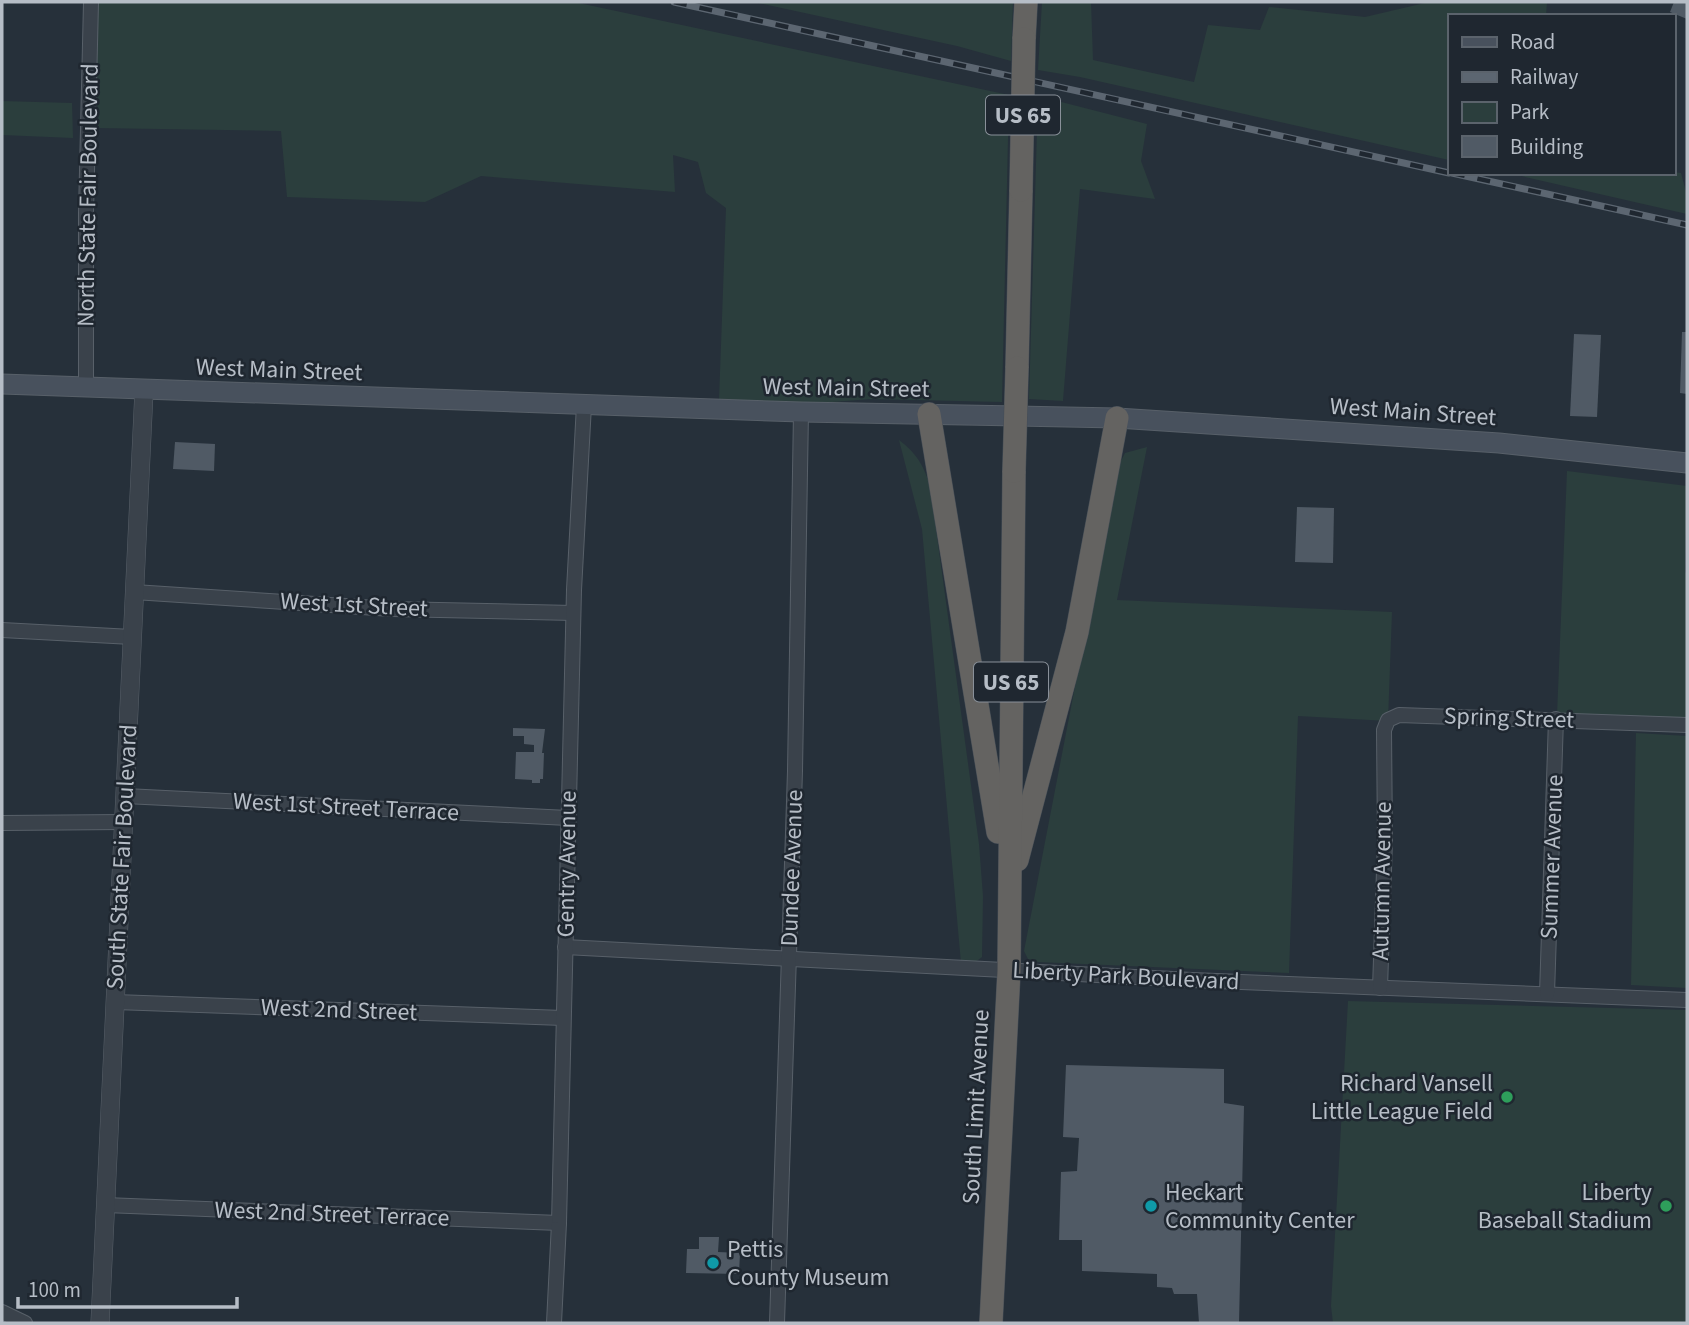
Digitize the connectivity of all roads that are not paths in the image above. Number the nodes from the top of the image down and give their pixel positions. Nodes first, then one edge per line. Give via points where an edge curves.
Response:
1 (91, 2) edge
2 (1026, 2) edge
3 (2, 384) edge
4 (86, 388) junction
5 (144, 391) junction
6 (584, 405) junction
7 (801, 412) junction
8 (929, 414) junction
9 (1116, 418) junction
10 (1687, 463) edge
11 (134, 592) junction
12 (573, 613) junction
13 (2, 630) edge
14 (132, 637) junction
15 (1556, 719) junction
16 (1687, 724) edge
17 (1384, 775) joint
18 (125, 796) junction
19 (568, 817) junction
20 (2, 822) edge
21 (123, 822) junction
22 (1009, 894) junction
23 (565, 947) junction
24 (790, 959) junction
25 (1009, 971) junction
26 (1380, 988) junction
27 (1548, 994) junction
28 (1687, 1000) edge
29 (115, 1002) junction
30 (563, 1018) junction
31 (105, 1205) junction
32 (559, 1223) junction
33 (2, 1312) edge
34 (25, 1323) edge
35 (100, 1323) edge
36 (554, 1323) edge
37 (777, 1323) edge
38 (990, 1323) edge

1 - 4 street, North State Fair Boulevard
2 - 22 highway, US 65, bridge via 1013,471
3 - 4 main road, West Main Street
4 - 5 main road, West Main Street
5 - 6 main road, West Main Street
5 - 11 street, South State Fair Boulevard
6 - 7 main road, West Main Street
6 - 12 street, Gentry Avenue
7 - 8 main road, West Main Street
7 - 24 street, Dundee Avenue
8 - 9 main road, West Main Street
8 - 22 highway
9 - 10 main road, West Main Street via 1499,443
9 - 22 highway via 1077,632
11 - 12 street, West 1st Street via 392,608
11 - 14 street, South State Fair Boulevard
12 - 19 street, Gentry Avenue
13 - 14 street
14 - 18 street, South State Fair Boulevard
15 - 16 street, Spring Street
15 - 17 street, Spring Street via 1394,716 1384,730
15 - 27 street, Summer Avenue
17 - 26 street, Autumn Avenue
18 - 19 street, West 1st Street Terrace
18 - 21 street, South State Fair Boulevard
19 - 23 street, Gentry Avenue
20 - 21 street
21 - 29 street, South State Fair Boulevard
22 - 25 highway, South Limit Avenue / US 65
23 - 24 street, Liberty Park Boulevard
23 - 30 street, Gentry Avenue
24 - 25 street, Liberty Park Boulevard
24 - 37 street, Dundee Avenue
25 - 26 street, Liberty Park Boulevard
25 - 38 highway, South Limit Avenue / US 65
26 - 27 street, Liberty Park Boulevard
27 - 28 street, Liberty Park Boulevard
29 - 30 street, West 2nd Street
29 - 31 street, South State Fair Boulevard
30 - 32 street, Gentry Avenue
31 - 32 street, West 2nd Street Terrace
31 - 35 street, South State Fair Boulevard
32 - 36 street, Gentry Avenue
33 - 34 street

